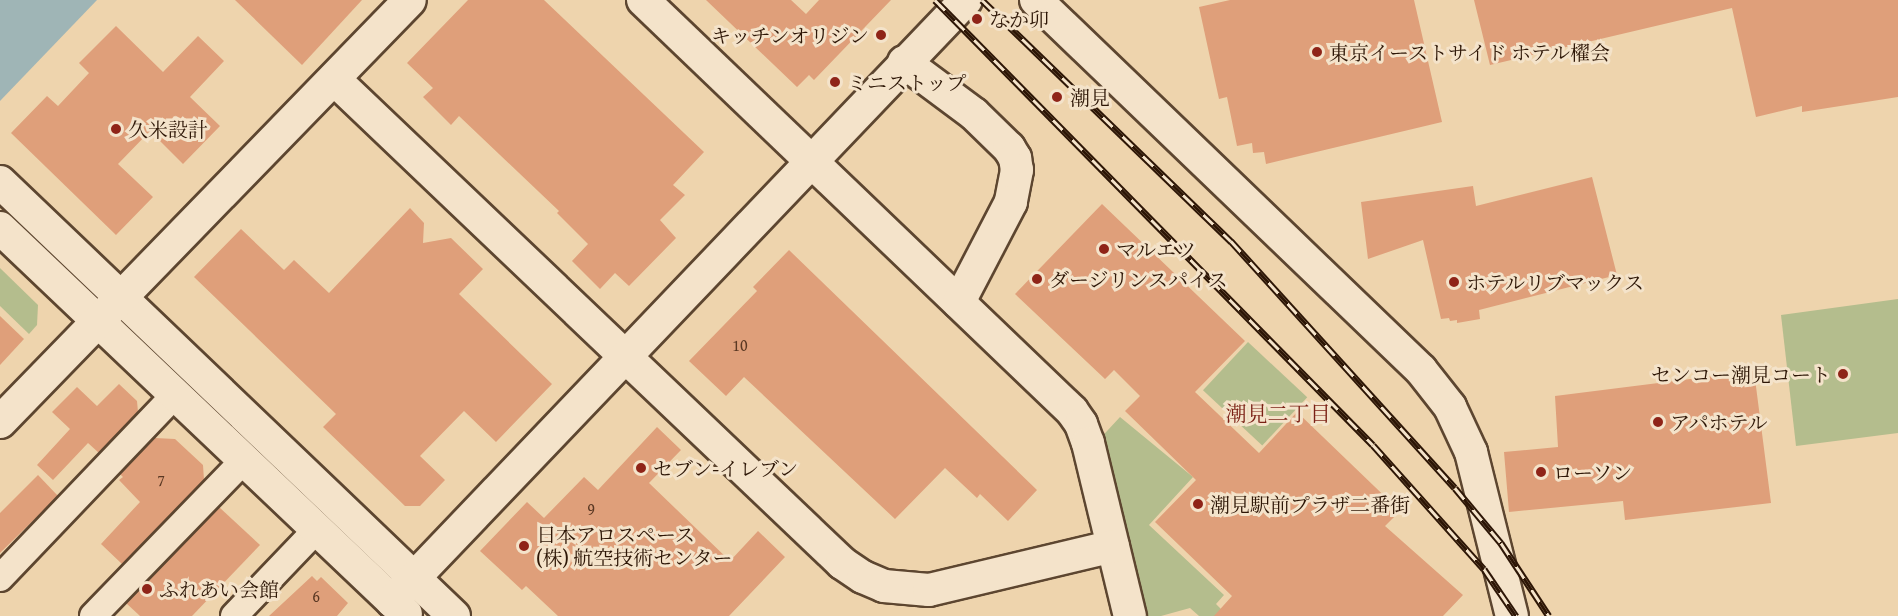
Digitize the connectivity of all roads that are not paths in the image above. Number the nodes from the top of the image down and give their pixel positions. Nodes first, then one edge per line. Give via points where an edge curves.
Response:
1 (410, 0) edge
2 (643, 0) edge
3 (966, 0) edge
4 (1036, 0) edge
5 (904, 62) junction
6 (334, 79) junction
7 (812, 160) junction
8 (0, 182) edge
9 (0, 228) edge
10 (121, 295) junction
11 (959, 302) junction
12 (96, 320) junction
13 (624, 355) junction
14 (175, 395) junction
15 (0, 422) edge
16 (244, 460) junction
17 (317, 529) junction
18 (1113, 546) junction
19 (414, 577) junction
20 (0, 578) edge
21 (392, 611) edge
22 (93, 616) edge
23 (234, 616) edge
24 (454, 616) edge
25 (1130, 616) edge
26 (1512, 616) edge

1 - 6 street
2 - 7 street
3 - 5 street
4 - 26 street via 1421,370 1450,408 1471,452
5 - 7 street
5 - 11 street via 974,114 1009,148 1016,164 1011,202
6 - 10 street
6 - 13 street
7 - 11 street
7 - 13 street
8 - 10 street
9 - 12 street
10 - 12 street
10 - 19 street
11 - 18 street via 1081,424
12 - 14 street
12 - 15 street
13 - 18 street via 842,563 884,586 929,590
13 - 19 street
14 - 16 street
14 - 20 street
16 - 17 street
16 - 22 street
17 - 21 street
17 - 23 street
18 - 25 street
19 - 21 street
19 - 24 street

